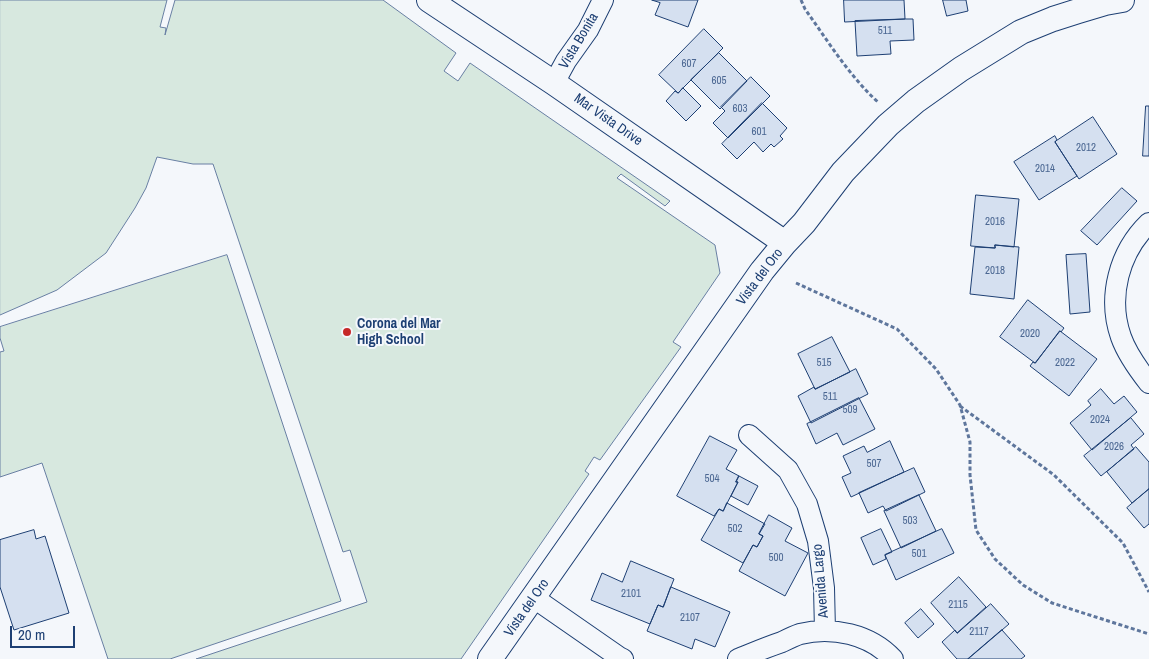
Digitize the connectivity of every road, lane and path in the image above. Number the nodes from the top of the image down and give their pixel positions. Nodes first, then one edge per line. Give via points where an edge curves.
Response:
1 (428, 0) edge
2 (603, 0) edge
3 (801, 0) edge
4 (1122, 0) edge
5 (1076, 5) edge
6 (554, 83) junction
7 (875, 100) dead end
8 (1149, 223) edge
9 (785, 243) junction
10 (796, 282) dead end
11 (1149, 383) edge
12 (960, 405) junction
13 (749, 434) dead end
14 (1149, 592) edge
15 (534, 598) junction
16 (825, 631) junction
17 (1149, 634) edge
18 (490, 659) edge
19 (623, 659) edge
20 (738, 659) edge
21 (893, 659) edge

1 - 6 street, Mar Vista Drive
2 - 6 street, Vista Bonita
3 - 7 path via 844,64
4 - 5 street, Vista del Oro
5 - 9 street, Vista del Oro via 1021,32 960,69 899,114 843,172
6 - 9 street, Mar Vista Drive
8 - 11 street via 1128,251 1119,272 1115,294 1121,338 1133,363
9 - 15 street, Vista del Oro via 762,271
10 - 12 path via 897,329 936,370
12 - 14 path via 1054,475 1089,509 1123,543
12 - 17 path via 970,442 976,530 994,559 1023,585 1052,603
13 - 16 street, Avenida Largo via 788,470 807,504 818,541
15 - 18 street, Vista del Oro
15 - 19 street
16 - 20 street via 800,634
16 - 21 street via 849,633 872,642

